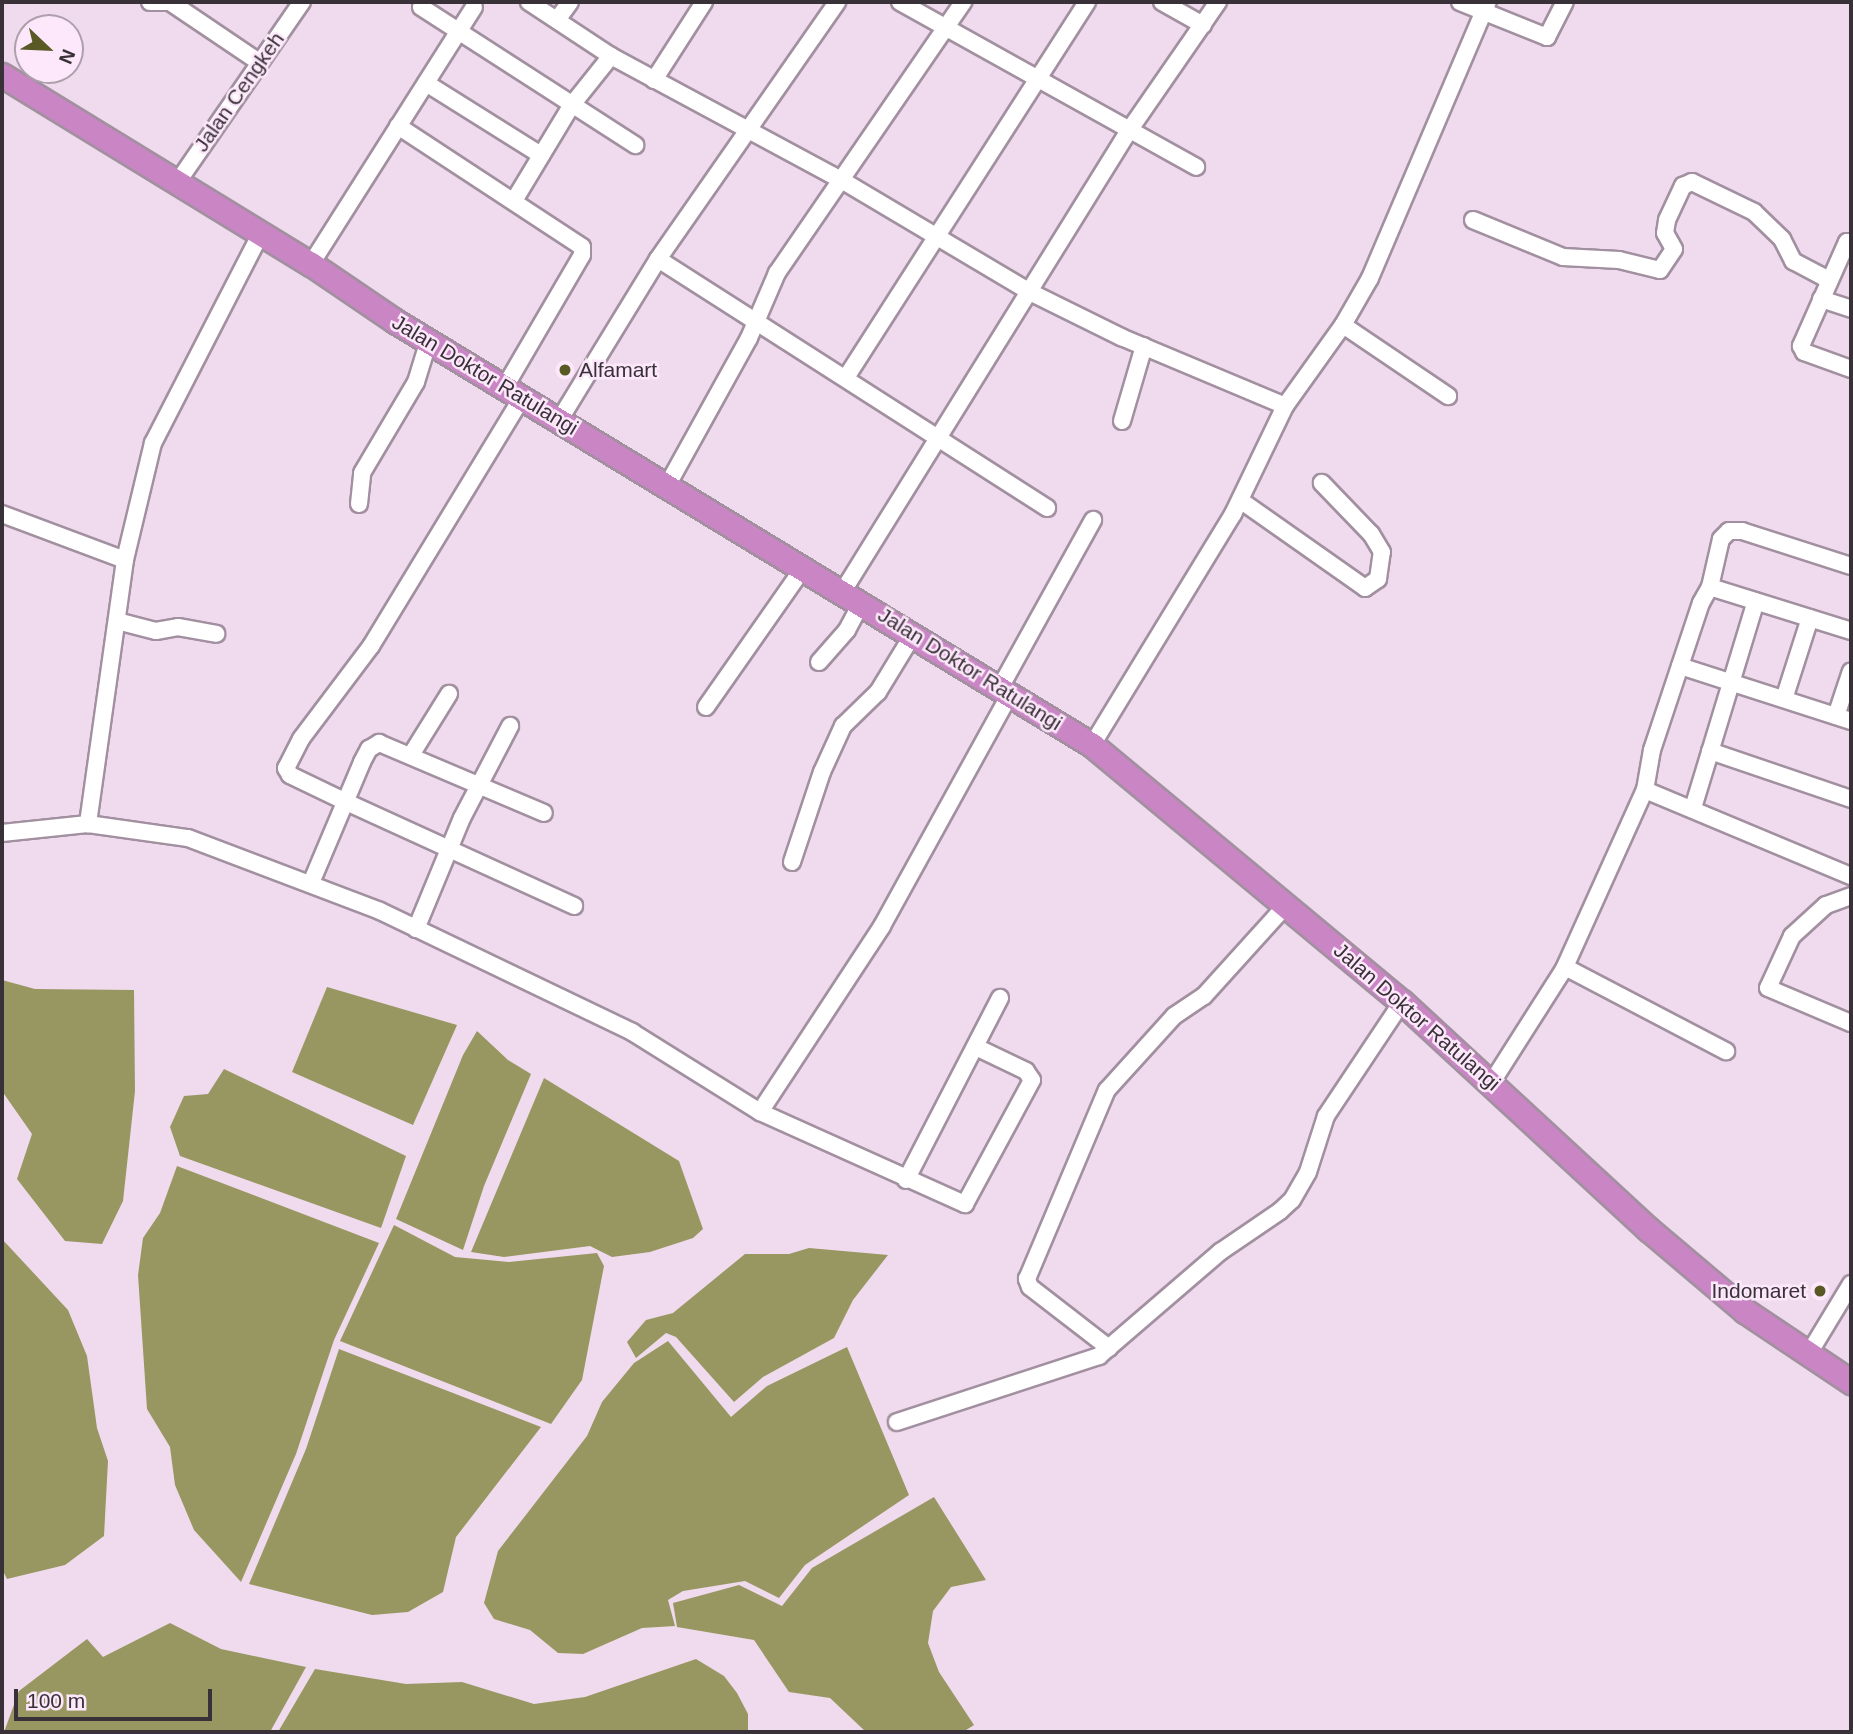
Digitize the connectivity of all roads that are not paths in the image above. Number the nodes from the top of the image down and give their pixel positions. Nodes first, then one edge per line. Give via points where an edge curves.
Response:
1 (150, 2) edge
2 (169, 2) edge
3 (302, 2) edge
4 (529, 2) edge
5 (570, 2) edge
6 (704, 2) edge
7 (837, 2) edge
8 (900, 2) edge
9 (963, 2) edge
10 (1087, 2) edge
11 (1162, 2) edge
12 (1218, 2) edge
13 (1460, 2) edge
14 (1565, 2) edge
15 (421, 7) dead end
16 (474, 7) dead end
17 (1486, 7) edge
18 (557, 20) junction
19 (1203, 25) junction
20 (460, 29) junction
21 (945, 29) junction
22 (611, 56) junction
23 (259, 62) junction
24 (2, 75) edge
25 (1034, 79) junction
26 (654, 80) junction
27 (426, 83) junction
28 (571, 106) junction
29 (398, 126) junction
30 (747, 129) junction
31 (1128, 132) junction
32 (635, 145) dead end
33 (541, 155) junction
34 (1196, 167) dead end
35 (843, 181) junction
36 (177, 183) junction
37 (515, 199) junction
38 (1473, 220) dead end
39 (261, 233) junction
40 (936, 238) junction
41 (1850, 239) edge
42 (658, 259) junction
43 (311, 264) junction
44 (1829, 280) junction
45 (1030, 292) junction
46 (1821, 299) junction
47 (1851, 309) edge
48 (756, 319) junction
49 (1343, 325) junction
50 (429, 340) junction
51 (1144, 346) junction
52 (1851, 369) edge
53 (847, 376) junction
54 (514, 391) junction
55 (1447, 396) dead end
56 (1285, 406) junction
57 (560, 419) junction
58 (1122, 421) dead end
59 (936, 434) junction
60 (1322, 483) dead end
61 (667, 486) junction
62 (1240, 500) junction
63 (359, 504) dead end
64 (1047, 508) dead end
65 (2, 514) edge
66 (1093, 520) dead end
67 (125, 560) junction
68 (1851, 565) edge
69 (804, 567) junction
70 (1710, 587) junction
71 (852, 596) junction
72 (1756, 601) junction
73 (1810, 618) junction
74 (117, 621) junction
75 (1851, 631) edge
76 (914, 633) junction
77 (216, 634) dead end
78 (819, 662) dead end
79 (1680, 666) junction
80 (1851, 671) edge
81 (1731, 682) junction
82 (1006, 689) junction
83 (449, 694) dead end
84 (1784, 699) junction
85 (706, 707) dead end
86 (1844, 719) edge
87 (510, 726) dead end
88 (1092, 745) junction
89 (1710, 751) junction
90 (411, 755) junction
91 (479, 784) junction
92 (1645, 790) junction
93 (1851, 799) edge
94 (344, 801) junction
95 (1693, 808) junction
96 (544, 813) dead end
97 (88, 824) junction
98 (2, 833) edge
99 (448, 850) junction
100 (792, 862) dead end
101 (1851, 876) edge
102 (311, 883) junction
103 (1851, 896) edge
104 (1287, 904) junction
105 (574, 906) dead end
106 (416, 929) junction
107 (1565, 967) junction
108 (1000, 998) dead end
109 (1402, 1002) junction
110 (1851, 1023) edge
111 (976, 1046) junction
112 (1726, 1051) dead end
113 (1492, 1082) junction
114 (760, 1112) junction
115 (906, 1180) junction
116 (1851, 1284) edge
117 (1109, 1348) junction
118 (1808, 1355) junction
119 (1851, 1382) edge
120 (897, 1422) dead end

1 - 2 street
2 - 23 street
3 - 23 street, Jalan Cengkeh
4 - 18 street
5 - 18 street
6 - 26 street
7 - 30 street
8 - 21 street
9 - 21 street
10 - 25 street
11 - 19 street
12 - 19 street
13 - 17 street
14 - 17 street via 1547,37
15 - 20 street
16 - 20 street
17 - 49 street via 1433,123 1390,236
18 - 22 street
19 - 31 street
20 - 27 street
20 - 28 street
21 - 25 street
21 - 35 street
22 - 26 street
22 - 28 street
23 - 36 street, Jalan Cengkeh
24 - 36 highway, Jalan Doktor Ratulangi
25 - 31 street
25 - 40 street
26 - 30 street
27 - 29 street
27 - 33 street
28 - 32 street
28 - 33 street
29 - 37 street
29 - 43 street
30 - 35 street
30 - 42 street
31 - 34 street
31 - 45 street
33 - 37 street
35 - 40 street
35 - 48 street via 777,273
36 - 39 highway, Jalan Doktor Ratulangi
37 - 54 street via 583,251
38 - 44 street via 1563,257 1619,260 1660,270 1674,249 1665,233 1667,220 1683,186 1692,182 1754,212 1782,239 1793,261
39 - 43 highway, Jalan Doktor Ratulangi
39 - 67 street via 153,443
40 - 45 street
40 - 53 street
41 - 44 street
42 - 48 street
42 - 57 street
43 - 50 highway, Jalan Doktor Ratulangi
44 - 46 street
45 - 51 street
45 - 59 street
46 - 47 street
46 - 52 street via 1801,348
48 - 53 street
48 - 61 street
49 - 55 street
49 - 56 street
50 - 54 highway, Jalan Doktor Ratulangi
50 - 63 street via 416,382 362,473
51 - 56 street
51 - 58 street
53 - 59 street
54 - 57 highway, Jalan Doktor Ratulangi
54 - 94 street via 371,646 287,763 290,775
56 - 62 street
57 - 61 highway, Jalan Doktor Ratulangi
59 - 64 street
59 - 71 street
60 - 62 street via 1371,534 1382,552 1378,579 1365,589
61 - 69 highway, Jalan Doktor Ratulangi
62 - 88 street
65 - 67 street
66 - 82 street
67 - 74 street
68 - 70 street via 1729,531 1721,539
69 - 71 highway, Jalan Doktor Ratulangi
69 - 85 street
70 - 72 street
70 - 79 street
71 - 76 highway, Jalan Doktor Ratulangi
71 - 78 street via 847,630
72 - 73 street
72 - 81 street
73 - 75 street
73 - 84 street
74 - 77 street via 156,631 178,628
74 - 97 street
76 - 82 highway, Jalan Doktor Ratulangi
76 - 100 street via 878,692 844,726 822,772
79 - 81 street
79 - 92 street via 1652,750
80 - 86 street
81 - 84 street
81 - 89 street
82 - 88 highway, Jalan Doktor Ratulangi
82 - 114 street via 882,926
83 - 90 street
84 - 86 street
87 - 91 street
88 - 104 highway, Jalan Doktor Ratulangi
89 - 93 street
89 - 95 street
90 - 91 street
90 - 94 street via 384,744 369,749
91 - 96 street
91 - 99 street
92 - 95 street
92 - 107 street
94 - 99 street
94 - 102 street
95 - 101 street
97 - 98 street
97 - 102 street via 166,832
99 - 105 street
99 - 106 street
102 - 106 street
103 - 110 street via 1826,905 1791,936 1768,988
104 - 109 highway, Jalan Doktor Ratulangi
104 - 117 street via 1204,996 1174,1016 1107,1090 1027,1279 1030,1287
106 - 114 street via 632,1032
107 - 112 street
107 - 113 street
108 - 111 street
109 - 113 highway, Jalan Doktor Ratulangi
109 - 117 street via 1326,1116 1308,1172 1292,1200 1220,1252
111 - 115 street
111 - 115 street via 1031,1075 1030,1087 999,1147 965,1204
113 - 118 highway, Jalan Doktor Ratulangi via 1648,1229 1745,1311
114 - 115 street
116 - 118 street
117 - 120 street via 1099,1356
118 - 119 highway, Jalan Doktor Ratulangi

